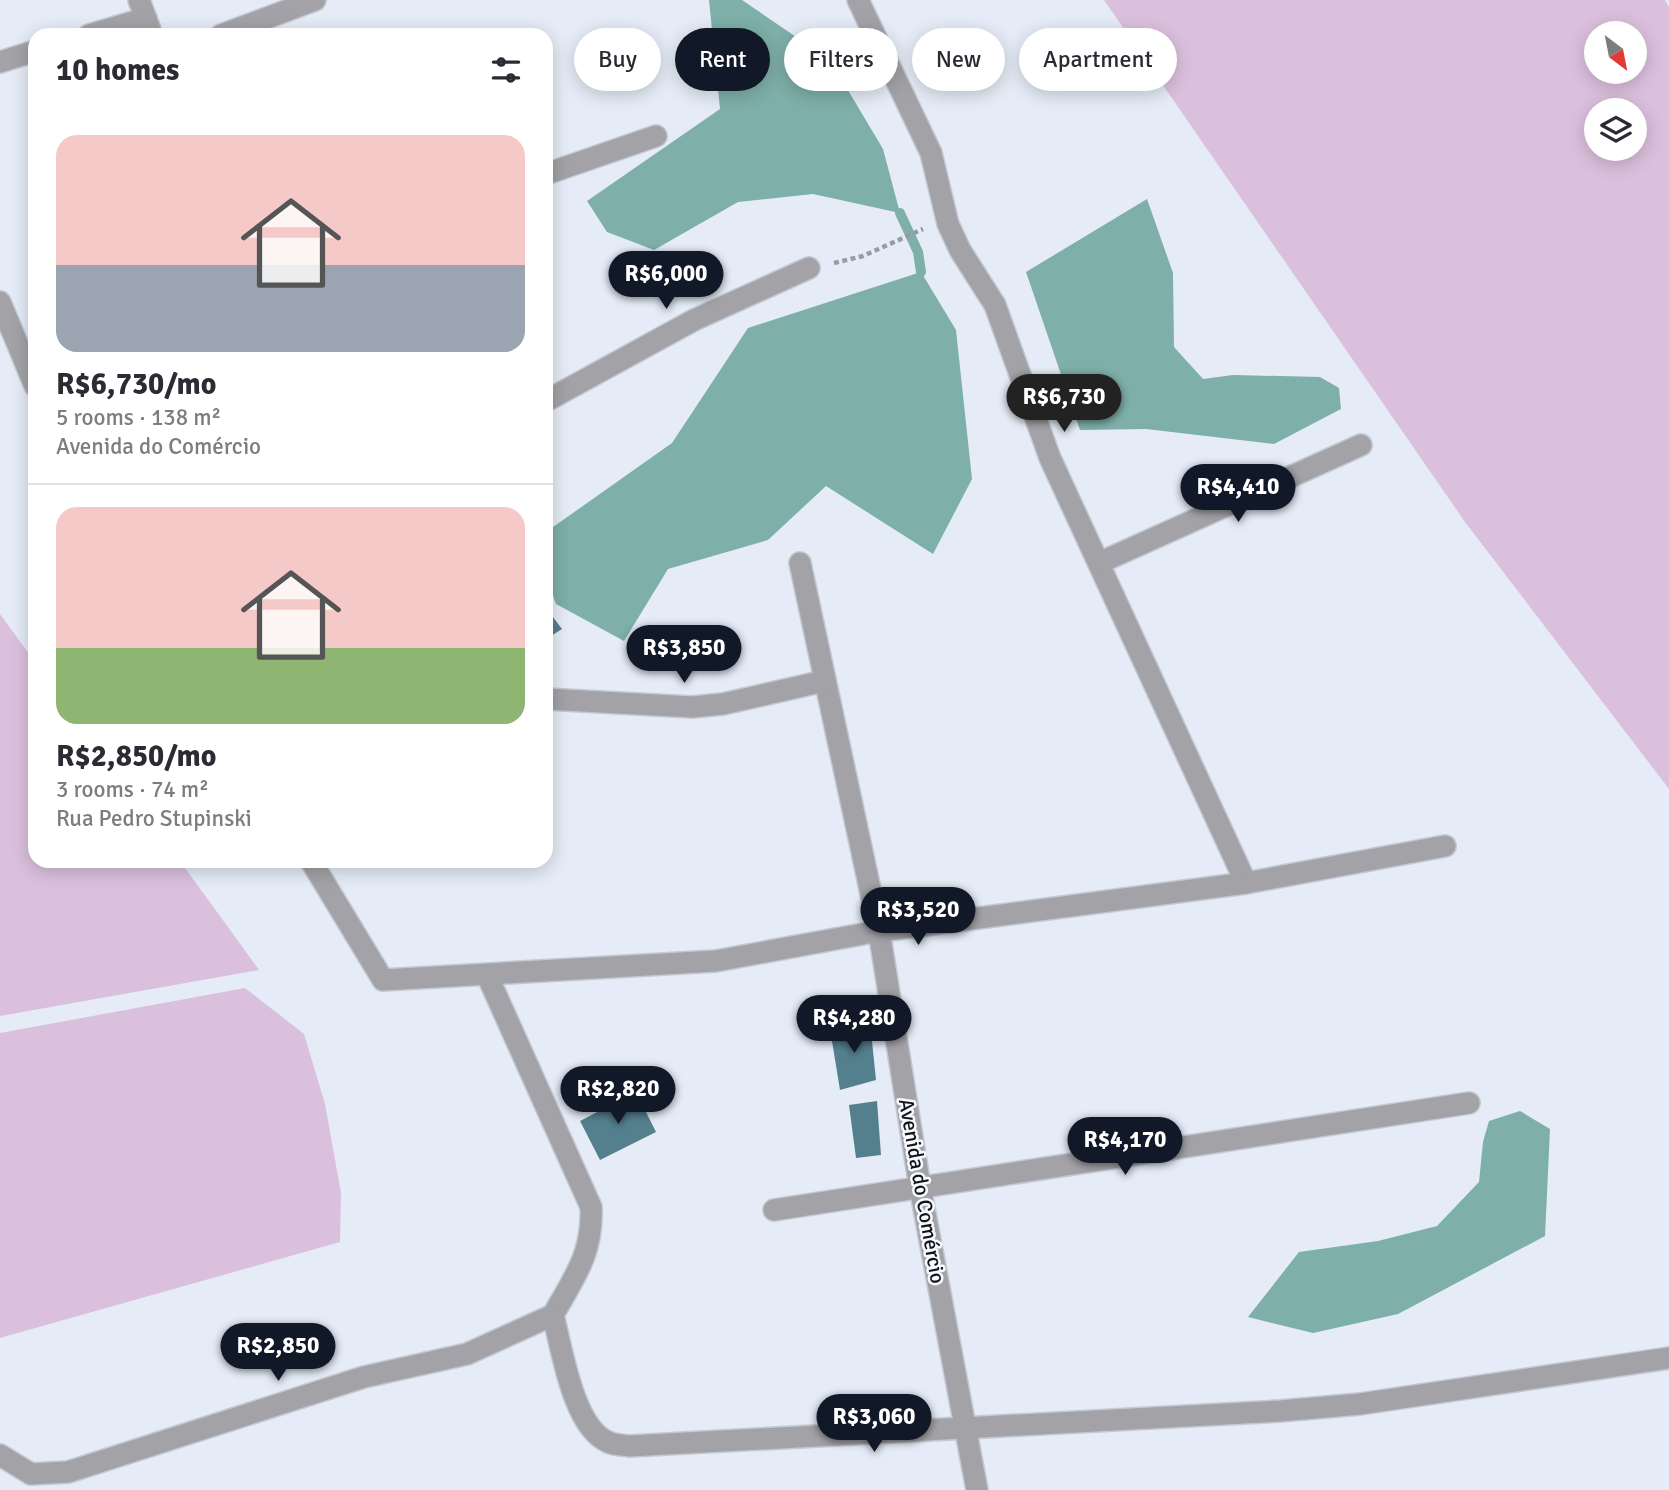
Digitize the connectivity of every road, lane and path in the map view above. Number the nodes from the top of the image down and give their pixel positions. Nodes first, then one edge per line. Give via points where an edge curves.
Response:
1 (315, 0) edge
2 (858, 0) edge
3 (146, 18) edge
4 (112, 28) edge
5 (241, 28) edge
6 (28, 53) edge
7 (0, 62) edge
8 (656, 136) dead end
9 (553, 172) edge
10 (917, 230) dead end
11 (809, 268) joint
12 (0, 302) edge
13 (28, 369) edge
14 (553, 397) edge
15 (1361, 445) dead end
16 (800, 563) dead end
17 (1099, 563) junction
18 (824, 681) junction
19 (553, 699) edge
20 (1445, 846) dead end
21 (315, 868) edge
22 (1245, 883) junction
23 (879, 931) junction
24 (488, 976) junction
25 (1469, 1103) dead end
26 (920, 1187) junction
27 (774, 1210) dead end
28 (554, 1315) junction
29 (1669, 1358) edge
30 (964, 1429) junction
31 (0, 1454) edge
32 (976, 1490) edge

1 - 5 street
2 - 17 street via 931,153 948,224 995,305 1051,457
3 - 4 street
6 - 7 street
8 - 9 street
10 - 11 path via 863,256
11 - 14 street via 694,320
12 - 13 street
15 - 17 street
16 - 18 street, Avenida do Comércio
17 - 22 street
18 - 19 street via 692,707
18 - 23 street, Avenida do Comércio
20 - 22 street
21 - 24 street via 383,980
22 - 23 street
23 - 24 street via 716,961
23 - 26 street, Avenida do Comércio
24 - 28 street via 591,1207 592,1233 584,1259
25 - 26 street
26 - 27 street
26 - 30 street, Avenida do Comércio
28 - 30 street via 577,1402 596,1433 609,1443 630,1446
28 - 31 street via 467,1354 364,1377 68,1472 31,1474
29 - 30 street via 1360,1404
30 - 32 street, Avenida do Comércio

